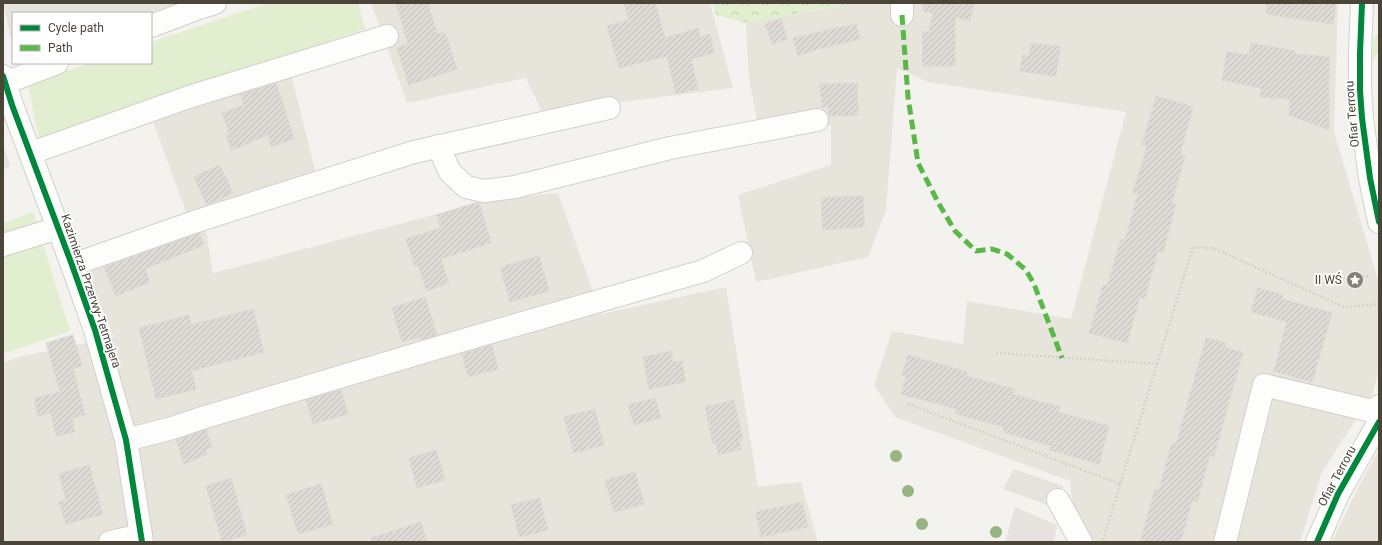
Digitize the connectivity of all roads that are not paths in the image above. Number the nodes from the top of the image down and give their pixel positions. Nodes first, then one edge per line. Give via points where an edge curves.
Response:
1 (215, 3) edge
2 (1362, 3) edge
3 (152, 26) edge
4 (387, 36) dead end
5 (54, 64) edge
6 (4, 79) edge
7 (7, 107) edge
8 (609, 108) dead end
9 (817, 120) dead end
10 (438, 146) junction
11 (31, 153) junction
12 (1379, 222) edge
13 (58, 228) junction
14 (3, 245) edge
15 (741, 253) dead end
16 (72, 265) junction
17 (1379, 406) edge
18 (1379, 422) edge
19 (126, 440) junction
20 (1058, 500) dead end
21 (141, 539) edge
22 (110, 542) edge
23 (1081, 542) edge
24 (1226, 542) edge
25 (1317, 542) edge

1 - 3 street
2 - 12 street, Ofiar Terroru via 1362,118
4 - 11 street via 189,97
5 - 6 street
6 - 7 street, Kazimierza Przerwy-Tetmajera
7 - 11 street, Kazimierza Przerwy-Tetmajera
8 - 10 street
9 - 10 street via 670,148 515,187 484,191 466,187 450,172
10 - 16 street via 194,222
11 - 13 street, Kazimierza Przerwy-Tetmajera
13 - 14 street
13 - 16 street, Kazimierza Przerwy-Tetmajera
15 - 19 street via 703,271
16 - 19 street, Kazimierza Przerwy-Tetmajera via 95,330
17 - 24 street via 1372,411 1264,385
18 - 25 street, Ofiar Terroru via 1341,489
19 - 21 street, Kazimierza Przerwy-Tetmajera
20 - 23 street
21 - 22 street

